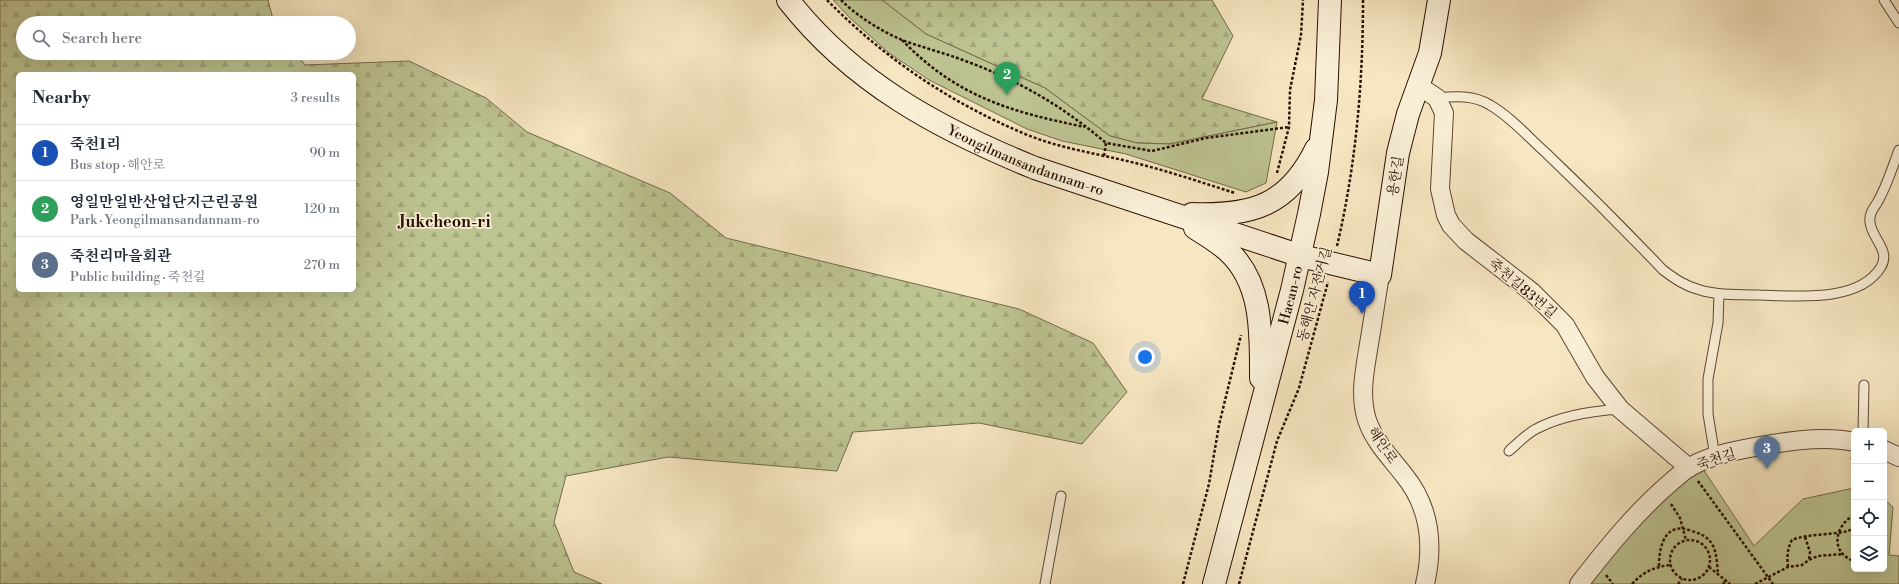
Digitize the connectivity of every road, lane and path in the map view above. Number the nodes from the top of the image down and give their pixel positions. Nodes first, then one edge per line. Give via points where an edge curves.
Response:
1 (788, 0) edge
2 (827, 0) edge
3 (841, 0) edge
4 (1330, 0) edge
5 (1363, 0) edge
6 (1439, 0) edge
7 (1884, 0) edge
8 (1899, 23) edge
9 (902, 40) junction
10 (1428, 92) junction
11 (1087, 127) junction
12 (1289, 127) dead end
13 (1322, 137) junction
14 (1106, 143) junction
15 (1899, 150) edge
16 (1104, 156) junction
17 (1239, 194) dead end
18 (1174, 214) junction
19 (1301, 256) junction
20 (1333, 264) junction
21 (1380, 275) junction
22 (1719, 294) junction
23 (1864, 385) dead end
24 (1262, 405) junction
25 (1620, 409) junction
26 (1858, 428) edge
27 (1851, 438) edge
28 (1509, 451) dead end
29 (1887, 451) edge
30 (1715, 457) junction
31 (1899, 457) edge
32 (1855, 464) edge
33 (1689, 468) junction
34 (1661, 490) junction
35 (1061, 496) dead end
36 (1854, 500) edge
37 (1851, 516) edge
38 (1684, 527) junction
39 (1851, 530) edge
40 (1838, 532) junction
41 (1806, 537) junction
42 (1686, 540) junction
43 (1843, 554) junction
44 (1851, 559) edge
45 (1809, 560) junction
46 (1670, 565) junction
47 (1659, 566) junction
48 (1709, 567) junction
49 (1788, 567) junction
50 (1718, 574) junction
51 (1768, 577) junction
52 (1682, 579) junction
53 (1726, 580) junction
54 (1045, 584) edge
55 (1214, 584) edge
56 (1239, 584) edge
57 (1425, 584) edge
58 (1579, 584) edge
59 (1632, 584) edge
60 (1678, 584) edge
61 (1723, 584) edge
62 (1730, 584) edge
63 (1755, 584) edge
64 (1773, 584) edge

1 - 18 street, Yeongilmansandannam-ro via 810,27 852,67 938,124 1035,168
2 - 16 path via 875,46 939,91 1024,134
3 - 9 path
4 - 13 street, Haean-ro
5 - 20 path, 동해안 자전거길 via 1363,55 1355,143 1343,222
6 - 10 street, 용한길 via 1430,53
7 - 8 lane
9 - 11 path via 960,59 1023,85
9 - 11 path via 934,69 985,99 1018,112
10 - 21 street, 용한길 via 1408,114 1398,153
10 - 22 lane via 1476,99 1490,105 1583,187 1675,280
10 - 25 street, 죽천길83번길 via 1444,113 1440,189 1451,225 1466,241 1532,292 1562,321 1595,377
11 - 14 path
12 - 14 path via 1206,138 1152,151
13 - 18 street via 1295,183 1267,204 1236,212 1208,215
13 - 19 street, Haean-ro
14 - 16 path
15 - 22 lane via 1888,184 1871,212 1870,222 1884,258 1882,266 1874,276 1862,284 1832,294
16 - 17 path via 1140,164
18 - 19 street, Yeongilmansandannam-ro
18 - 24 street via 1228,250 1251,282 1260,329
19 - 20 street
19 - 24 street, Haean-ro
20 - 21 street
20 - 56 path, 동해안 자전거길 via 1299,388 1276,441
21 - 57 street, 해안로 via 1364,378 1364,406 1373,433 1412,485 1425,511 1430,559
22 - 30 lane via 1718,323 1708,380 1708,414
23 - 26 lane
24 - 55 street, Haean-ro
25 - 28 lane via 1595,410 1538,428
25 - 33 street, 죽천길83번길
27 - 30 street, 죽천길 via 1783,442
29 - 31 street
30 - 33 street, 죽천길
32 - 36 path
33 - 34 street, 죽천길
33 - 51 path
34 - 38 path via 1674,507
34 - 58 street, 죽천길
35 - 54 lane
37 - 40 path via 1841,524
38 - 42 path
38 - 47 path via 1674,529 1664,539
38 - 50 path via 1702,534 1712,544
39 - 40 path
40 - 41 path
40 - 43 path via 1837,540
41 - 45 path via 1810,552
41 - 49 path via 1798,537 1788,546
42 - 46 path via 1674,547
42 - 48 path via 1700,543 1705,547 1710,560
43 - 44 path
43 - 45 path via 1818,556
45 - 49 path via 1802,565
46 - 47 path
46 - 52 path via 1672,571
47 - 59 path via 1646,572
48 - 50 path
48 - 52 path via 1695,580
49 - 51 path
50 - 53 path
51 - 63 path
51 - 64 path
52 - 60 path
53 - 61 path
53 - 62 path

